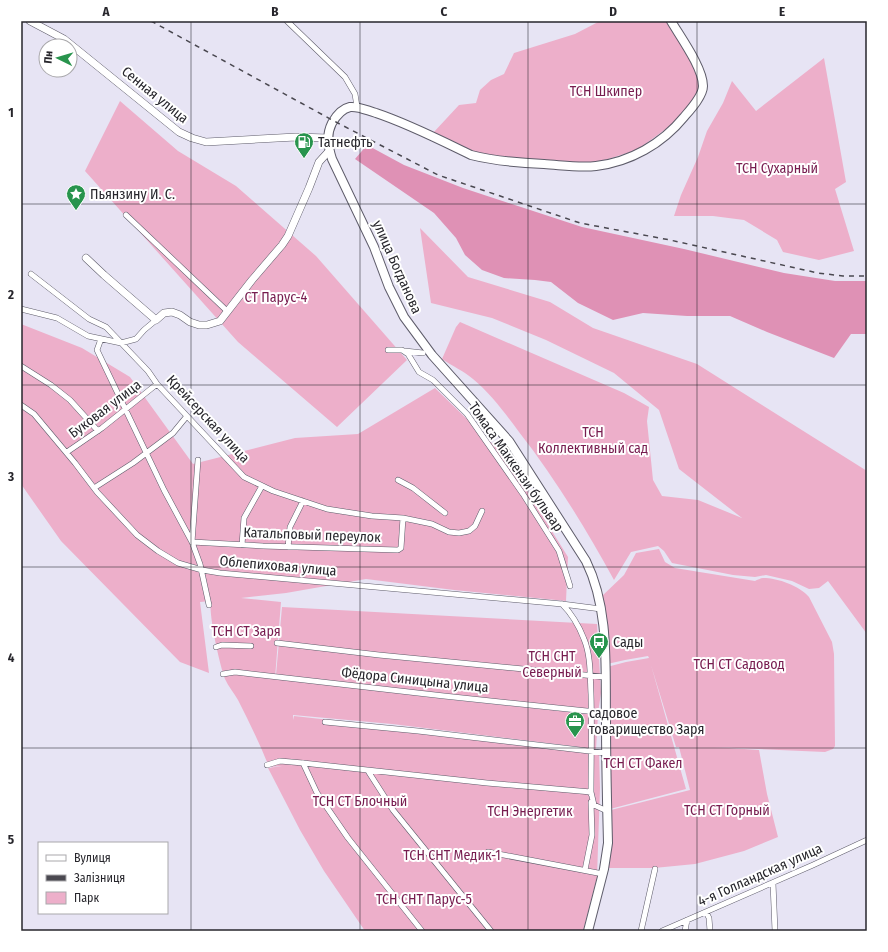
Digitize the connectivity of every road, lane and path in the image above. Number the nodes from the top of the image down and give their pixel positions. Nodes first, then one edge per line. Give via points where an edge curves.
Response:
1 (30, 21) edge
2 (287, 21) edge
3 (672, 21) edge
4 (357, 108) junction
5 (328, 138) junction
6 (329, 151) junction
7 (126, 215) dead end
8 (86, 258) dead end
9 (30, 274) dead end
10 (21, 309) edge
11 (227, 311) junction
12 (156, 320) junction
13 (100, 339) junction
14 (121, 343) junction
15 (388, 350) dead end
16 (402, 350) junction
17 (423, 353) dead end
18 (21, 366) edge
19 (157, 384) junction
20 (21, 405) edge
21 (125, 410) junction
22 (186, 416) junction
23 (98, 431) junction
24 (67, 452) junction
25 (146, 453) junction
26 (198, 460) dead end
27 (398, 480) dead end
28 (262, 486) junction
29 (94, 488) junction
30 (303, 501) junction
31 (482, 511) dead end
32 (445, 514) dead end
33 (403, 518) junction
34 (192, 542) junction
35 (242, 545) junction
36 (288, 547) junction
37 (202, 570) junction
38 (570, 586) dead end
39 (562, 604) junction
40 (209, 605) dead end
41 (601, 609) junction
42 (277, 642) dead end
43 (216, 646) dead end
44 (251, 646) dead end
45 (223, 674) dead end
46 (590, 677) junction
47 (605, 677) junction
48 (592, 711) junction
49 (606, 713) junction
50 (325, 722) dead end
51 (592, 752) junction
52 (606, 753) junction
53 (303, 763) junction
54 (267, 765) dead end
55 (368, 771) junction
56 (591, 792) junction
57 (607, 811) junction
58 (867, 840) edge
59 (488, 852) dead end
60 (655, 869) dead end
61 (585, 870) junction
62 (603, 874) junction
63 (773, 883) junction
64 (706, 912) junction
65 (688, 920) junction
66 (422, 931) edge
67 (491, 931) edge
68 (588, 931) edge
69 (641, 931) edge
70 (662, 931) edge
71 (685, 931) edge
72 (710, 931) edge
73 (775, 931) edge

1 - 5 street, Сенная улица via 64,39 179,132 192,138 206,142 296,137
2 - 4 street via 345,77 356,94
3 - 4 main road via 698,69 703,89 694,107 668,134 644,151 618,162 572,166 521,163 471,155 393,119
4 - 5 main road, улица Богданова via 347,108 340,112 330,127
5 - 6 main road, улица Богданова
6 - 11 street via 319,162 288,236
6 - 41 main road, улица Богданова via 404,317 432,354 517,451 586,561 593,576
7 - 11 street
8 - 12 street
9 - 14 street, Крейсерская улица via 89,319 106,327
10 - 13 street via 57,318 88,336
11 - 12 street via 220,321 207,325 190,322 172,312 164,313
12 - 14 street via 136,340
13 - 14 street
13 - 21 street via 97,350
14 - 19 street, Крейсерская улица
15 - 16 street
16 - 17 street
16 - 38 street, Томаса Маккензи бульвар via 408,354 419,372 432,380 467,414 492,449 559,551
18 - 23 street via 70,400
19 - 21 street, Буковая улица
19 - 22 street, Крейсерская улица
20 - 24 street, Облепиховая улица via 34,414
21 - 23 street, Буковая улица
21 - 25 street
22 - 25 street via 174,433
22 - 28 street, Крейсерская улица via 244,477
23 - 24 street, Буковая улица
24 - 29 street, Облепиховая улица
25 - 29 street
25 - 34 street
26 - 34 street
27 - 32 street via 413,488
28 - 30 street, Крейсерская улица
28 - 35 street via 244,518
29 - 37 street, Облепиховая улица via 137,535 158,551 178,563
30 - 33 street, Крейсерская улица via 327,509
30 - 36 street via 290,527
31 - 33 street, Крейсерская улица via 475,526 459,534 432,524
33 - 36 street, Катальповый переулок via 401,548 398,550
34 - 35 street, Катальповый переулок
34 - 37 street
35 - 36 street, Катальповый переулок
37 - 39 street, Облепиховая улица
37 - 40 street
39 - 41 street, Облепиховая улица
39 - 46 street via 570,612 584,640 588,652
41 - 47 main road, улица Богданова
42 - 46 street
43 - 44 street
45 - 48 street, Фёдора Синицына улица via 235,672
46 - 47 street
46 - 48 street
47 - 49 main road, улица Богданова
48 - 49 street, Фёдора Синицына улица
48 - 51 street
49 - 52 main road, улица Богданова
50 - 51 street
51 - 52 street
51 - 56 street
52 - 57 main road, улица Богданова
53 - 54 street via 280,761
53 - 55 street
53 - 66 street via 317,793 348,838
55 - 56 street
55 - 67 street via 394,810
56 - 57 street via 594,805
56 - 61 street via 592,835
57 - 62 main road, улица Богданова via 608,843
58 - 63 street, 4-я Голландская улица
59 - 61 street
60 - 69 street
61 - 62 street
62 - 68 main road, улица Богданова
63 - 64 street, 4-я Голландская улица
63 - 73 street
64 - 65 street, 4-я Голландская улица
64 - 72 street
65 - 70 street, 4-я Голландская улица
65 - 71 street

